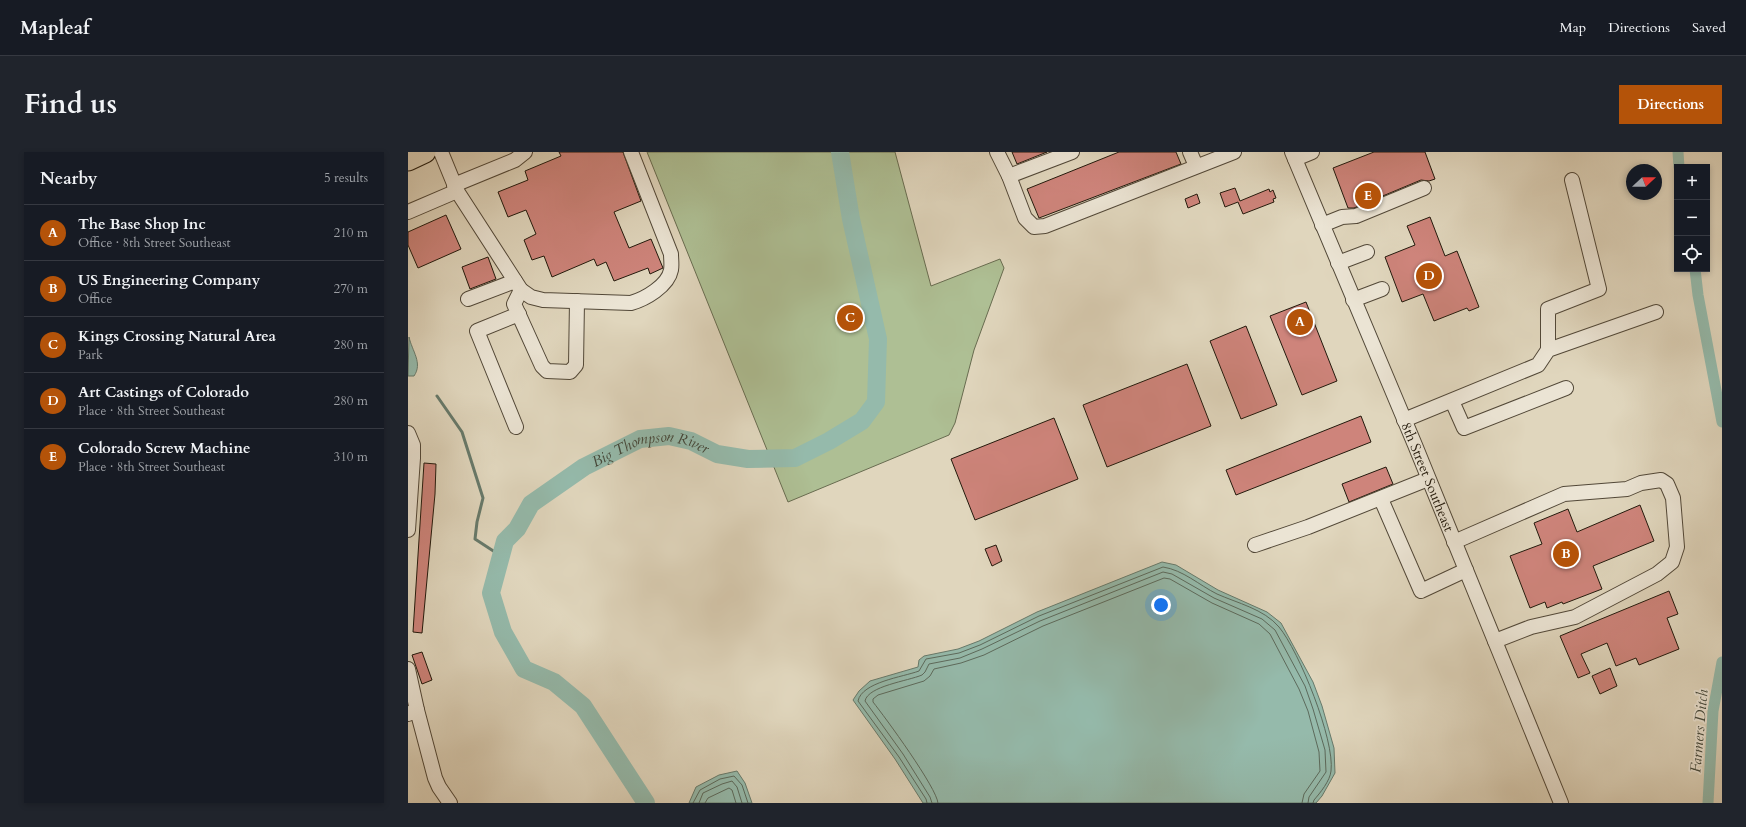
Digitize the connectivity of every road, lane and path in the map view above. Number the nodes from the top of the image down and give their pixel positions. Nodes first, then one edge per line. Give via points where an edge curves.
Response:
1 (425, 152) edge
2 (441, 152) edge
3 (525, 152) edge
4 (631, 152) edge
5 (997, 152) edge
6 (1072, 152) edge
7 (1190, 152) edge
8 (1234, 152) edge
9 (1312, 152) edge
10 (1294, 155) edge
11 (408, 160) edge
12 (1196, 166) junction
13 (1009, 176) junction
14 (1572, 180) dead end
15 (455, 188) junction
16 (1424, 188) dead end
17 (408, 212) edge
18 (1322, 225) junction
19 (1367, 252) dead end
20 (1338, 263) junction
21 (518, 285) junction
22 (1382, 289) dead end
23 (468, 300) dead end
24 (1353, 300) junction
25 (577, 301) junction
26 (1656, 312) dead end
27 (519, 314) junction
28 (1548, 350) junction
29 (1566, 388) dead end
30 (1452, 401) junction
31 (1404, 420) junction
32 (516, 427) dead end
33 (408, 433) edge
34 (1428, 478) junction
35 (1381, 499) junction
36 (408, 530) edge
37 (1454, 542) junction
38 (1255, 545) dead end
39 (1466, 570) junction
40 (1495, 641) junction
41 (408, 669) edge
42 (413, 712) edge
43 (450, 803) edge
44 (1561, 803) edge

1 - 11 highway
2 - 15 street
3 - 15 street via 515,160
4 - 25 street via 671,254 671,271 662,284 641,300 631,303
5 - 13 street
6 - 13 street
7 - 12 street
8 - 12 street
9 - 10 street
10 - 18 street, 8th Street Southeast
12 - 13 street via 1045,226 1034,227 1025,218
14 - 28 street via 1599,289 1548,309
15 - 17 street
15 - 21 street
16 - 18 street via 1356,216 1342,217
18 - 20 street, 8th Street Southeast
19 - 20 street
20 - 24 street, 8th Street Southeast
21 - 23 street
21 - 25 street via 531,297
21 - 27 street via 514,304
22 - 24 street
24 - 31 street, 8th Street Southeast
25 - 27 street via 576,365 570,372 547,371 542,366
26 - 28 street
27 - 32 street via 477,331
28 - 30 street via 1538,365
29 - 30 street via 1464,428
30 - 31 street
31 - 34 street, 8th Street Southeast
33 - 36 street via 413,445 413,458
34 - 35 street
34 - 37 street, 8th Street Southeast
35 - 38 street
35 - 39 street via 1421,591
37 - 39 street, 8th Street Southeast
37 - 40 street via 1569,493 1627,488 1661,480 1667,484 1673,498 1677,547 1672,562 1645,581 1575,617 1532,627
39 - 40 street, 8th Street Southeast
40 - 44 street, 8th Street Southeast
41 - 42 street
42 - 43 street via 439,788

